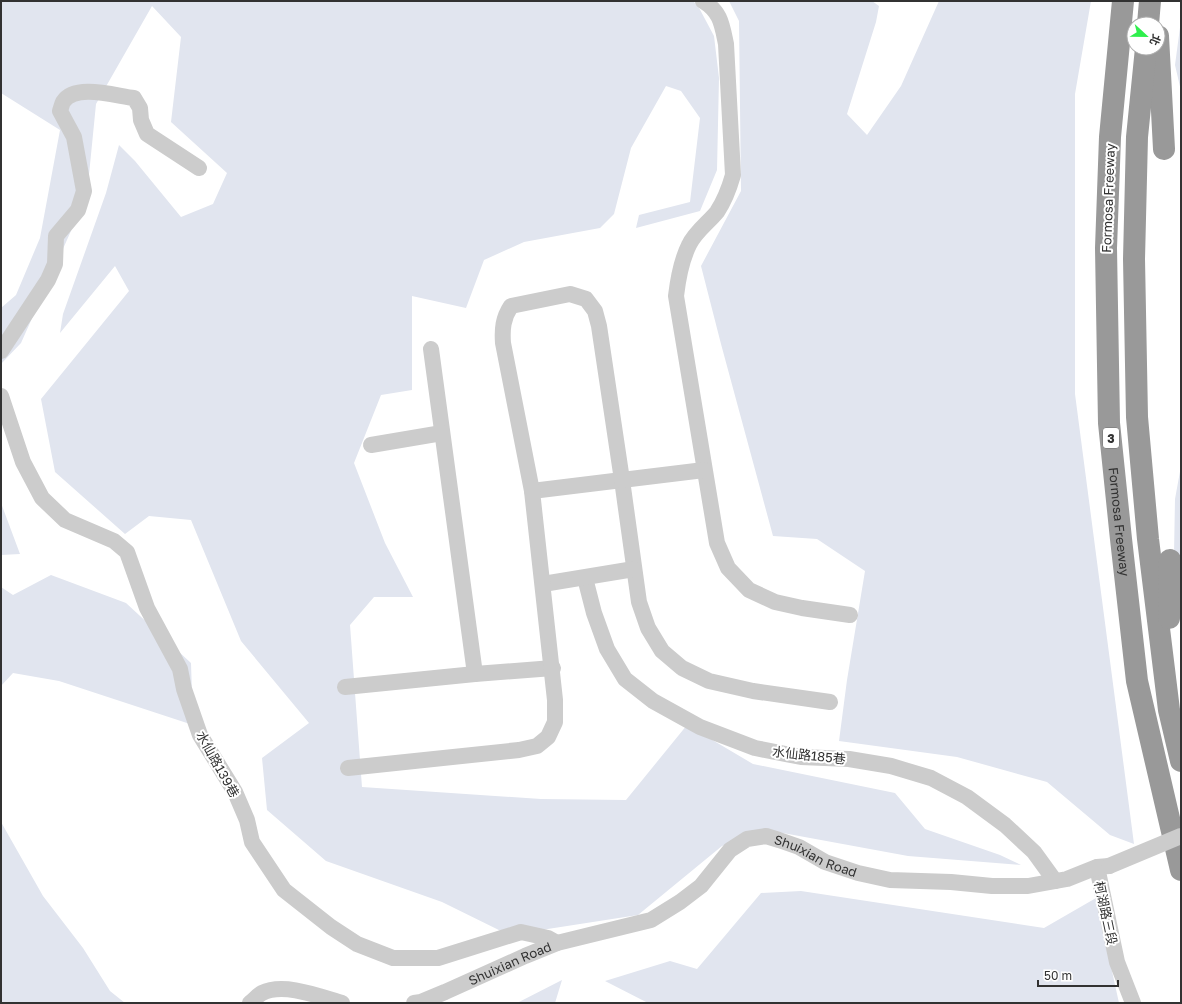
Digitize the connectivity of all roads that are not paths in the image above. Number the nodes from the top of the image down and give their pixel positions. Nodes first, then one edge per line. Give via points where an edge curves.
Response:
1 (703, 1) edge
2 (1123, 1) edge
3 (1150, 1) edge
4 (1156, 1) edge
5 (1149, 16) edge
6 (1157, 16) edge
7 (1145, 56) edge
8 (1159, 56) edge
9 (1164, 149) dead end
10 (199, 168) dead end
11 (431, 349) dead end
12 (1, 351) edge
13 (1, 396) edge
14 (442, 432) junction
15 (371, 445) dead end
16 (704, 470) junction
17 (622, 480) junction
18 (532, 491) junction
19 (1170, 560) dead end
20 (634, 569) junction
21 (585, 578) junction
22 (543, 584) junction
23 (850, 614) dead end
24 (553, 668) junction
25 (476, 674) junction
26 (345, 687) dead end
27 (830, 702) dead end
28 (1169, 710) junction
29 (1181, 761) edge
30 (348, 768) dead end
31 (1181, 836) edge
32 (1103, 866) junction
33 (1181, 870) edge
34 (1055, 881) junction
35 (558, 943) junction
36 (250, 1003) edge
37 (342, 1003) edge
38 (414, 1003) edge
39 (1133, 1003) edge

1 - 16 street via 719,16 726,44 733,175 728,195 689,244 676,296
2 - 33 highway, Formosa Freeway / 3 via 1110,137 1106,240 1109,423 1137,681
3 - 5 highway
4 - 6 highway
7 - 28 highway, Formosa Freeway / 3 via 1137,137 1135,244 1138,417 1148,539
8 - 9 highway
10 - 12 street via 147,134 141,120 140,108 134,98 90,91 74,93 64,101 60,111 74,136 84,191 78,210 56,236 55,264 48,280
11 - 14 street
13 - 35 street, 水仙路139巷 via 23,462 42,498 65,520 114,541 127,552 147,608 180,669 200,735 236,792 252,842 284,890 357,944 393,958 438,958 521,932
14 - 15 street
14 - 25 street
16 - 17 street
16 - 23 street via 717,542 728,568 749,590 775,602
17 - 18 street
17 - 18 street via 597,318 586,299 570,294 511,306 505,316 502,330
17 - 20 street
18 - 22 street
19 - 28 highway
20 - 21 street
20 - 27 street via 639,602 648,628 662,651 682,668 709,681 753,691
21 - 22 street
21 - 34 street, 水仙路185巷 via 607,649 624,679 653,701 700,727 755,748 801,757 849,759 891,766 931,778 967,797 1006,825 1034,852
22 - 24 street
24 - 25 street
24 - 30 street via 556,722 548,737 537,746
25 - 26 street
28 - 29 highway, Formosa Freeway / 3
31 - 32 street, Shuixian Road, bridge
32 - 34 street, Shuixian Road
32 - 39 street, 柯湖路三段 via 1117,962
34 - 35 street, Shuixian Road via 1028,886 992,886 890,880 825,862 799,847 766,836 747,839 730,850 701,886 651,920
35 - 38 street, Shuixian Road
36 - 37 street via 262,993 276,990 291,990

